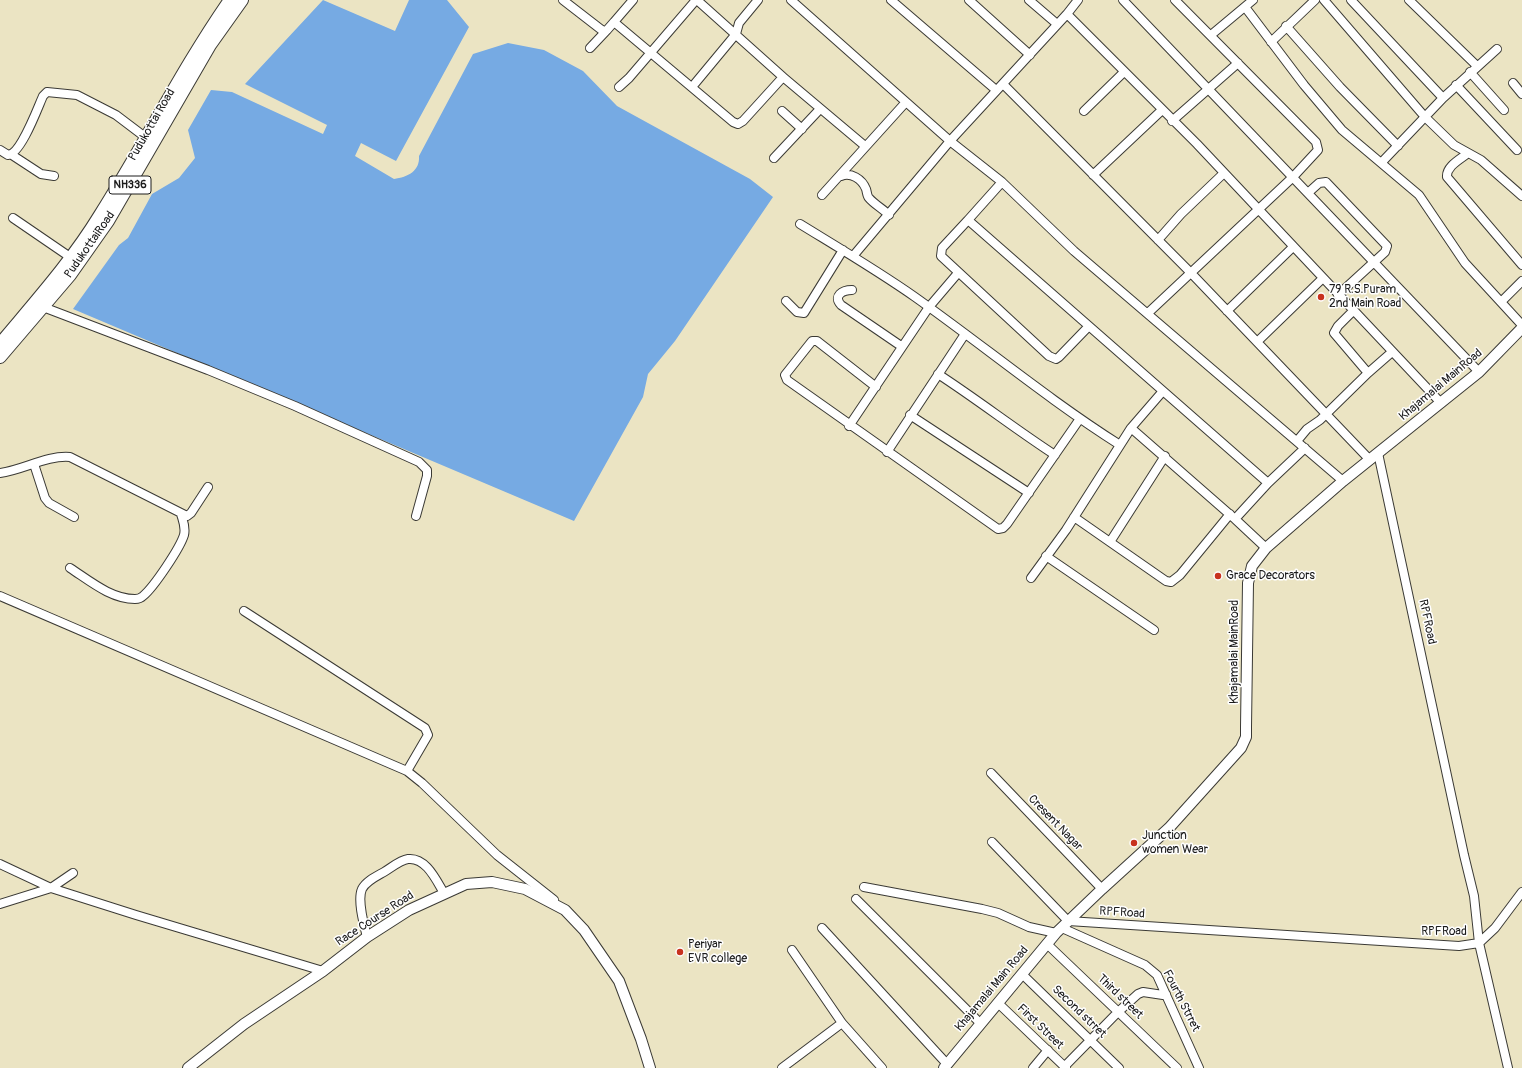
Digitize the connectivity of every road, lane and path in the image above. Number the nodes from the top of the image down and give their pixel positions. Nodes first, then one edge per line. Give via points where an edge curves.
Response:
1 (230, 0) edge
2 (242, 0) edge
3 (563, 0) edge
4 (632, 0) edge
5 (697, 0) edge
6 (758, 0) edge
7 (791, 0) edge
8 (890, 0) edge
9 (970, 0) edge
10 (1029, 0) edge
11 (1078, 0) edge
12 (1123, 0) edge
13 (1176, 0) edge
14 (1253, 0) edge
15 (1315, 0) edge
16 (1324, 0) edge
17 (1351, 0) edge
18 (1408, 0) edge
19 (1246, 7) junction
20 (1067, 14) junction
21 (614, 22) junction
22 (1057, 24) junction
23 (1286, 26) junction
24 (607, 30) junction
25 (736, 34) junction
26 (1211, 36) junction
27 (1271, 42) junction
28 (590, 48) dead end
29 (1497, 49) dead end
30 (651, 53) junction
31 (1030, 55) junction
32 (1238, 64) junction
33 (1477, 66) junction
34 (1124, 72) junction
35 (1470, 72) junction
36 (783, 76) junction
37 (1513, 83) dead end
38 (1003, 84) junction
39 (1456, 85) junction
40 (619, 87) dead end
41 (692, 87) junction
42 (1208, 89) junction
43 (996, 90) junction
44 (1522, 94) edge
45 (1443, 98) junction
46 (906, 102) junction
47 (820, 109) junction
48 (1162, 110) junction
49 (1504, 110) dead end
50 (782, 111) dead end
51 (1084, 111) dead end
52 (1425, 116) junction
53 (1172, 121) junction
54 (802, 129) junction
55 (149, 140) junction
56 (950, 141) junction
57 (865, 146) junction
58 (1398, 146) junction
59 (0, 150) edge
60 (1516, 150) dead end
61 (1468, 153) junction
62 (12, 155) junction
63 (774, 158) dead end
64 (1382, 162) junction
65 (1224, 173) junction
66 (1094, 175) junction
67 (54, 176) dead end
68 (841, 176) junction
69 (1293, 177) junction
70 (1002, 182) junction
71 (1308, 192) junction
72 (1521, 194) edge
73 (822, 195) dead end
74 (1258, 209) junction
75 (889, 214) junction
76 (13, 218) dead end
77 (968, 220) junction
78 (800, 224) dead end
79 (1158, 240) junction
80 (1293, 247) junction
81 (843, 250) junction
82 (854, 256) junction
83 (70, 257) junction
84 (1374, 262) junction
85 (1522, 265) edge
86 (958, 273) junction
87 (1190, 273) junction
88 (1322, 278) junction
89 (1522, 281) edge
90 (852, 290) dead end
91 (1338, 295) junction
92 (44, 301) junction
93 (786, 301) dead end
94 (1501, 302) junction
95 (929, 307) junction
96 (1353, 311) junction
97 (1228, 312) junction
98 (1148, 313) junction
99 (1522, 325) edge
100 (1089, 326) junction
101 (1522, 328) edge
102 (965, 334) junction
103 (1257, 342) junction
104 (0, 344) edge
105 (901, 346) junction
106 (1392, 352) junction
107 (0, 357) edge
108 (1479, 372) junction
109 (1368, 373) junction
110 (938, 374) junction
111 (876, 387) junction
112 (1163, 391) junction
113 (1440, 403) junction
114 (1325, 414) junction
115 (910, 415) junction
116 (1079, 420) junction
117 (849, 426) junction
118 (1131, 428) junction
119 (1297, 441) junction
120 (1120, 445) junction
121 (1305, 448) junction
122 (887, 452) junction
123 (1055, 456) junction
124 (1165, 456) junction
125 (1374, 457) junction
126 (34, 464) junction
127 (0, 473) edge
128 (1343, 481) junction
129 (1268, 483) junction
130 (208, 487) dead end
131 (1029, 493) junction
132 (181, 514) junction
133 (74, 516) dead end
134 (416, 516) dead end
135 (1074, 517) junction
136 (1233, 517) junction
137 (1110, 542) junction
138 (1266, 548) junction
139 (1046, 556) junction
140 (70, 568) dead end
141 (1031, 578) dead end
142 (0, 596) edge
143 (244, 611) dead end
144 (1154, 630) dead end
145 (407, 771) junction
146 (991, 773) dead end
147 (992, 842) dead end
148 (0, 864) edge
149 (73, 873) dead end
150 (864, 887) dead end
151 (51, 888) junction
152 (1102, 889) junction
153 (1522, 892) edge
154 (444, 893) junction
155 (856, 899) dead end
156 (0, 904) edge
157 (565, 910) junction
158 (1062, 927) junction
159 (822, 928) dead end
160 (367, 937) junction
161 (1479, 943) junction
162 (1047, 944) junction
163 (792, 950) dead end
164 (323, 970) junction
165 (1022, 974) junction
166 (1166, 994) junction
167 (998, 1002) junction
168 (1118, 1012) junction
169 (842, 1023) junction
170 (981, 1024) junction
171 (1090, 1040) junction
172 (1048, 1050) junction
173 (945, 1066) edge
174 (1065, 1067) edge
175 (188, 1068) edge
176 (650, 1068) edge
177 (782, 1068) edge
178 (882, 1068) edge
179 (1033, 1068) edge
180 (1119, 1068) edge
181 (1176, 1068) edge
182 (1199, 1068) edge
183 (1508, 1068) edge

1 - 55 highway, Pudukottai Road / NH336 via 202,40
2 - 55 highway, PudukottaiRoad / NH336
3 - 24 street via 603,31
4 - 21 street
5 - 25 street
5 - 30 street
6 - 25 street via 739,23
7 - 46 street
8 - 43 street
9 - 31 street
10 - 22 street
11 - 20 street
12 - 42 street
13 - 26 street
14 - 19 street
15 - 23 street
16 - 52 street
17 - 45 street
18 - 33 street
19 - 26 street
19 - 27 street
20 - 22 street
20 - 34 street
21 - 24 street
21 - 30 street
22 - 31 street
23 - 27 street
23 - 58 street via 1340,87
24 - 28 street
25 - 36 street
25 - 41 street
26 - 32 street
27 - 64 street via 1342,130
29 - 33 street
30 - 40 street
30 - 41 street
31 - 38 street
32 - 42 street
32 - 69 street via 1316,142 1316,155
33 - 35 street
34 - 48 street
34 - 51 street
35 - 39 street
35 - 49 street
36 - 41 street via 738,124
36 - 47 street
37 - 44 street
38 - 43 street
38 - 66 street
39 - 45 street
39 - 60 street
42 - 53 street
42 - 69 street
43 - 56 street
45 - 52 street
46 - 56 street
46 - 57 street
47 - 54 street
47 - 57 street
48 - 53 street
48 - 66 street
50 - 54 street
52 - 58 street
52 - 61 street via 1454,145
53 - 65 street
54 - 63 street
55 - 62 street via 116,115 77,95 47,92
55 - 83 highway, Pudukottai Road / NH336
55 - 92 highway, PudukottaiRoad / NH336 via 108,221 70,276
56 - 70 street
56 - 75 street
57 - 68 street
58 - 64 street
59 - 62 street
61 - 72 street via 1481,160
61 - 85 street via 1449,168 1447,177
62 - 67 street via 41,174
64 - 94 street via 1419,195 1465,262
65 - 74 street
65 - 79 street
66 - 79 street
68 - 73 street
68 - 75 street via 851,174 859,180 868,197
69 - 71 street
69 - 74 street
70 - 77 street
70 - 98 street via 1074,251
71 - 84 street
71 - 84 street via 1319,182 1326,182 1385,243 1387,249
74 - 80 street
74 - 87 street
75 - 82 street
76 - 83 street
77 - 86 street via 940,252 944,260
77 - 100 street
78 - 81 street
79 - 87 street
80 - 88 street
80 - 97 street
81 - 82 street
81 - 93 street via 804,313 797,312
82 - 95 street
83 - 92 highway, Pudukottai Road / NH336
84 - 91 street
84 - 108 street
86 - 95 street
86 - 100 street via 1053,359 1059,357
87 - 97 street
87 - 98 street
88 - 91 street
88 - 103 street
89 - 94 street
90 - 105 street via 840,293 838,301 841,305
91 - 96 street
92 - 104 highway, Pudukottai Road / NH336
92 - 107 highway, PudukottaiRoad / NH336
92 - 134 street via 288,403 419,462 427,470 427,476
94 - 99 street
95 - 102 street
95 - 105 street
96 - 106 street
96 - 109 street via 1334,333
97 - 103 street
98 - 119 street
100 - 112 street
101 - 108 main road, Khajamalai MainRoad
102 - 110 street
102 - 116 street
103 - 114 street
105 - 111 street
106 - 109 street
106 - 113 street
108 - 113 main road, Khajamalai MainRoad
109 - 114 street
110 - 115 street
110 - 123 street
111 - 117 street
111 - 117 street via 817,341 812,341 787,371 787,380
112 - 118 street
112 - 129 street
113 - 125 main road, Khajamalai MainRoad
114 - 119 street
114 - 125 street
115 - 122 street
115 - 131 street
116 - 120 street
116 - 123 street
117 - 122 street
118 - 120 street
118 - 124 street
119 - 121 street
120 - 135 street
121 - 128 street
121 - 129 street
122 - 131 street via 998,529 1007,524
123 - 131 street
124 - 136 street
124 - 137 street
125 - 128 main road, Khajamalai MainRoad
125 - 161 street, RPFRoad via 1474,896
126 - 127 street
126 - 132 street via 70,457
126 - 133 street via 45,498 49,503
128 - 138 main road, Khajamalai MainRoad
129 - 136 street
130 - 132 street via 188,516
132 - 140 street via 185,528 180,543 154,582 137,600 122,598 105,591
135 - 137 street
135 - 139 street
136 - 137 street via 1171,582
136 - 138 street
138 - 152 main road, Khajamalai MainRoad via 1252,566 1248,583 1248,697 1243,743 1237,753 1169,828
139 - 141 street
139 - 144 street
142 - 145 street
143 - 145 street via 425,728 428,735
145 - 157 street via 498,854
146 - 152 street, Cresent Nagar
147 - 158 street
148 - 151 street
149 - 151 street
150 - 158 street via 987,910 1029,927
151 - 156 street
151 - 164 street
152 - 158 main road, Khajamalai MainRoad
153 - 161 street via 1495,928
154 - 157 main road, Race Course Road via 466,884 492,882 525,889
154 - 160 main road, Race Course Road via 409,910
154 - 160 street via 428,868 417,860 401,861 362,888 362,912
155 - 170 street
157 - 176 main road, Race Course Road via 584,930 619,982
158 - 161 street, RPFRoad via 1459,946
158 - 162 main road, Khajamalai Main Road
158 - 166 street, Fourth Strret via 1145,965 1157,975
159 - 173 street
160 - 164 main road, Race Course Road
161 - 183 street
162 - 165 main road, Khajamalai Main Road
162 - 168 street, Third street
163 - 169 street
164 - 175 main road, Race Course Road via 244,1024
165 - 167 main road, Khajamalai Main Road
165 - 171 street, Second strret
166 - 168 street via 1143,992
166 - 182 street, Fourth Strret
167 - 170 main road, Khajamalai Main Road
167 - 172 street, First Street
168 - 171 street
168 - 181 street, Third street
169 - 177 street
169 - 178 street
170 - 173 main road, Khajamalai Main Road
171 - 174 street
171 - 180 street, Second strret
172 - 174 street, First Street
172 - 179 street

